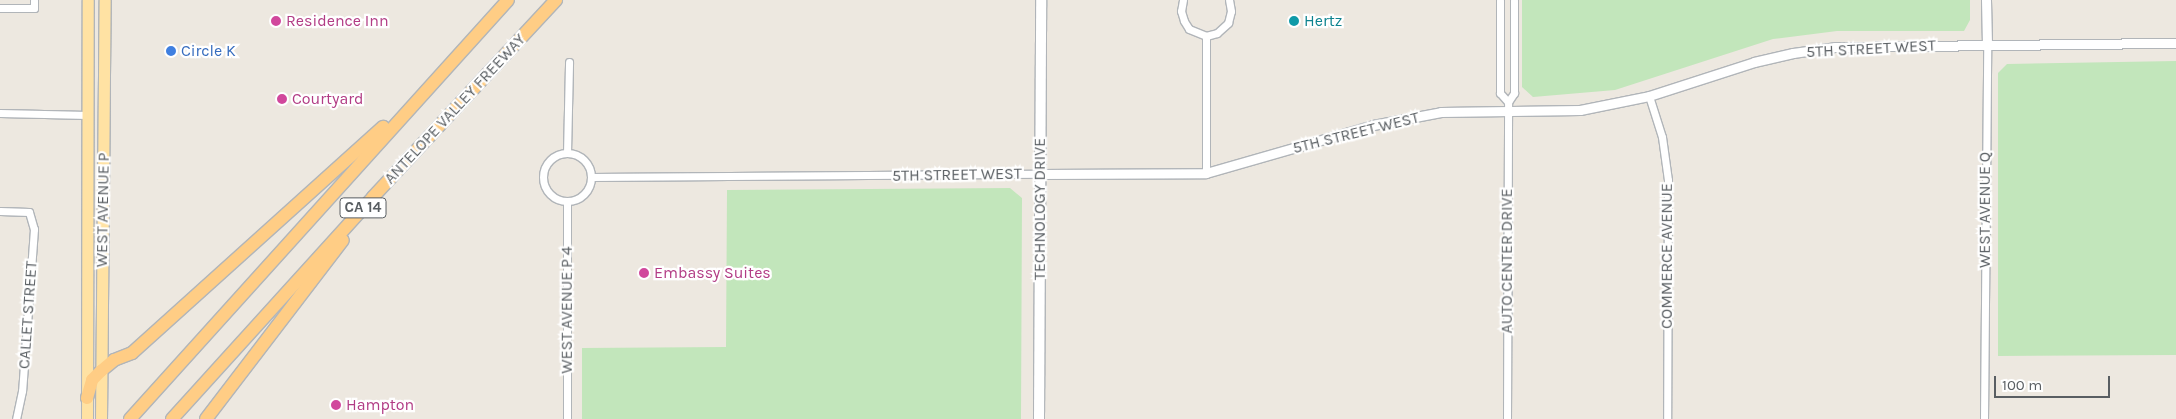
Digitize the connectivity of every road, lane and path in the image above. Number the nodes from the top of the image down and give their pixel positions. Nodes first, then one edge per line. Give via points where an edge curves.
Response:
1 (34, 0) edge
2 (88, 0) edge
3 (105, 0) edge
4 (508, 0) edge
5 (556, 0) edge
6 (1041, 0) edge
7 (1184, 0) edge
8 (1229, 0) edge
9 (1500, 0) edge
10 (1514, 0) edge
11 (1986, 0) edge
12 (0, 8) edge
13 (1206, 36) junction
14 (2176, 43) edge
15 (1986, 44) junction
16 (568, 62) dead end
17 (1648, 96) junction
18 (1508, 102) junction
19 (413, 104) junction
20 (1508, 112) junction
21 (0, 113) edge
22 (88, 116) junction
23 (567, 153) junction
24 (1206, 173) junction
25 (1040, 174) junction
26 (591, 177) junction
27 (373, 198) junction
28 (568, 201) junction
29 (0, 211) edge
30 (101, 371) junction
31 (86, 398) junction
32 (16, 419) edge
33 (87, 419) edge
34 (101, 419) edge
35 (130, 419) edge
36 (172, 419) edge
37 (206, 419) edge
38 (567, 419) edge
39 (1039, 419) edge
40 (1507, 419) edge
41 (1667, 419) edge
42 (1984, 419) edge

1 - 12 street via 34,8
2 - 22 main road, WEST AVENUE P
3 - 30 main road, WEST AVENUE P
4 - 19 highway, ANTELOPE VALLEY FREEWAY / CA 14
5 - 27 highway, ANTELOPE VALLEY FREEWAY / CA 14
6 - 25 main road, TECHNOLOGY DRIVE
7 - 13 street via 1181,11 1188,29
8 - 13 street via 1228,23 1217,33
9 - 18 street, AUTO CENTER DRIVE via 1500,93
10 - 18 street, AUTO CENTER DRIVE via 1514,93
11 - 15 street, WEST AVENUE Q
13 - 24 street
14 - 15 street, 5TH STREET WEST
15 - 17 street, 5TH STREET WEST via 1834,47 1793,53
15 - 42 street, WEST AVENUE Q
16 - 23 street
17 - 20 street, 5TH STREET WEST via 1580,110
17 - 41 street, COMMERCE AVENUE via 1662,137 1668,180
18 - 20 street, AUTO CENTER DRIVE
19 - 30 highway via 388,122 132,353 114,360
19 - 35 highway, ANTELOPE VALLEY FREEWAY / CA 14
20 - 24 street, 5TH STREET WEST via 1441,112 1374,125
20 - 40 street, AUTO CENTER DRIVE
21 - 22 street
22 - 31 main road, WEST AVENUE P
23 - 26 street via 581,157 587,163
23 - 28 street via 551,159 544,174 547,190 553,196
24 - 25 street, 5TH STREET WEST
25 - 26 street, 5TH STREET WEST
25 - 39 main road, TECHNOLOGY DRIVE
26 - 28 street via 586,192
27 - 36 highway, ANTELOPE VALLEY FREEWAY / CA 14
27 - 37 highway
28 - 38 street, WEST AVENUE P 4
29 - 32 street, CALLET STREET via 29,212 34,229 22,391
30 - 31 highway via 92,380
30 - 34 main road, WEST AVENUE P
31 - 33 main road, WEST AVENUE P

